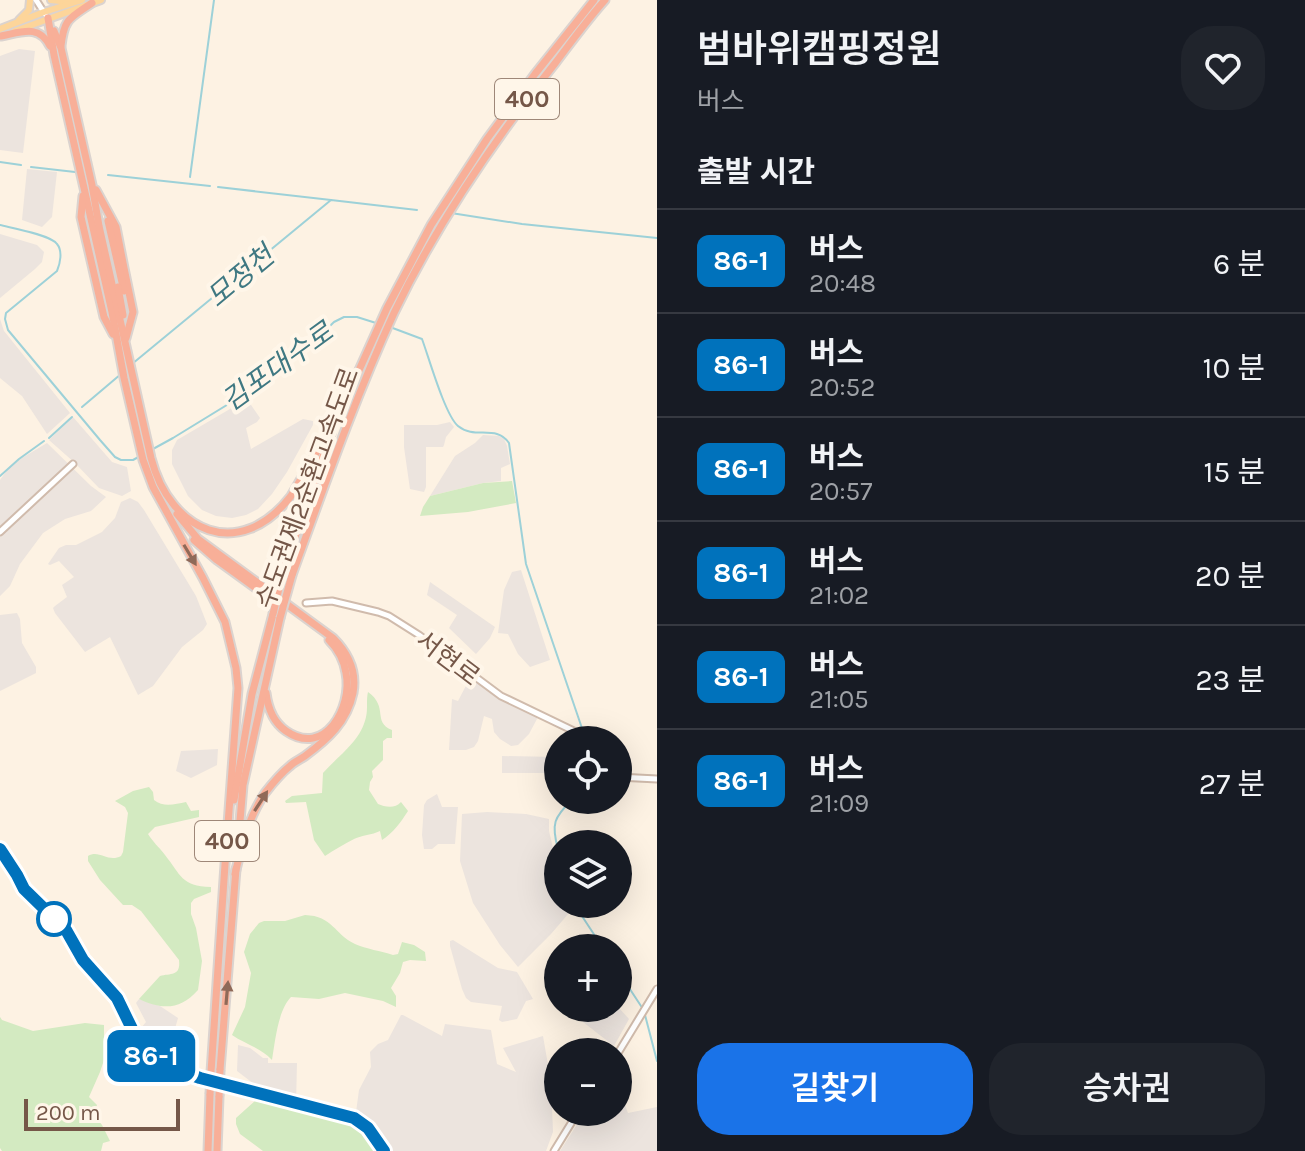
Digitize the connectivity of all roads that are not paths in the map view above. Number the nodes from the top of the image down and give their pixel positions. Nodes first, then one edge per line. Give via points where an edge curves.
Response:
1 (30, 0) edge
2 (36, 0) edge
3 (51, 0) edge
4 (80, 0) edge
5 (594, 0) edge
6 (605, 0) edge
7 (97, 2) edge
8 (46, 15) junction
9 (16, 23) junction
10 (0, 34) edge
11 (58, 52) junction
12 (88, 185) junction
13 (451, 202) junction
14 (391, 310) junction
15 (123, 342) junction
16 (338, 415) junction
17 (147, 459) junction
18 (73, 464) dead end
19 (163, 506) junction
20 (173, 506) junction
21 (0, 532) edge
22 (306, 603) dead end
23 (276, 616) junction
24 (271, 661) junction
25 (563, 726) edge
26 (632, 778) edge
27 (657, 779) edge
28 (227, 838) junction
29 (0, 849) edge
30 (235, 874) junction
31 (657, 989) edge
32 (627, 1038) edge
33 (215, 1095) junction
34 (569, 1126) edge
35 (208, 1151) edge
36 (217, 1151) edge
37 (384, 1151) edge
38 (554, 1151) edge

1 - 9 main road via 29,10
2 - 8 street
3 - 4 main road
4 - 8 main road
5 - 13 highway, 수도권제2순환고속도로 / 400 via 503,117
6 - 13 highway, 수도권제2순환고속도로 / 400
7 - 8 main road
7 - 11 highway via 68,20
8 - 9 main road
8 - 10 main road
8 - 11 highway
9 - 10 main road
10 - 11 highway via 35,31
11 - 12 highway
12 - 15 highway
12 - 15 highway via 81,217 104,317
12 - 15 highway via 116,230 133,312
13 - 14 highway, 수도권제2순환고속도로 / 400
14 - 16 highway, 수도권제2순환고속도로 / 400
14 - 23 highway, 수도권제2순환고속도로 / 400, bridge
15 - 17 highway
15 - 17 highway via 125,384
16 - 20 highway via 291,496 263,524 236,532 210,530
16 - 23 highway, 수도권제2순환고속도로 / 400, bridge via 283,571
17 - 19 highway via 147,475
17 - 20 highway
18 - 21 street
19 - 24 highway via 199,546 333,643 348,683 341,714 331,728 303,738 277,724 265,688
19 -> 28 highway via 220,612 236,668
30 -> 20 highway via 244,836 265,793 337,729 349,709 354,676 347,655 333,638 198,539
22 - 25 street, 서현로 via 332,601 389,616 489,688
23 - 24 highway, 수도권제2순환고속도로 / 400
23 - 28 highway, 수도권제2순환고속도로 / 400 via 252,694
24 - 30 highway, 수도권제2순환고속도로 / 400 via 243,785
26 - 27 street
28 - 33 highway, 수도권제2순환고속도로 / 400, bridge via 211,1072
29 - 37 street via 24,889 66,930 83,960 117,998 149,1054 200,1078 354,1118
33 -> 30 highway, 수도권제2순환고속도로 / 400, bridge
31 - 32 street
33 - 35 highway, 수도권제2순환고속도로 / 400
33 - 36 highway, 수도권제2순환고속도로 / 400
34 - 38 street

